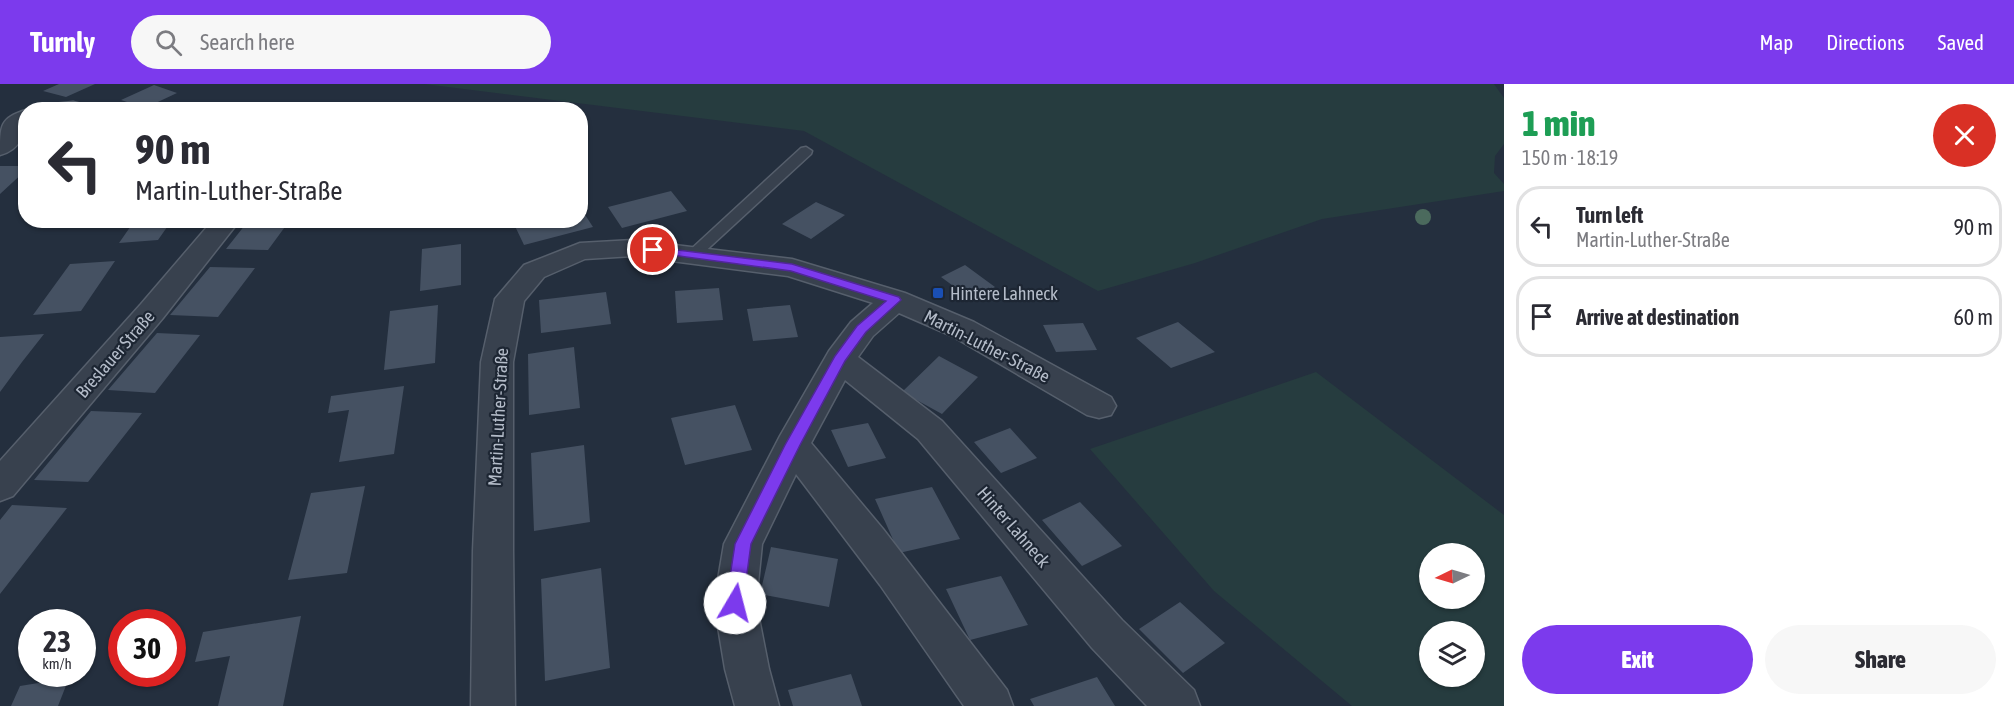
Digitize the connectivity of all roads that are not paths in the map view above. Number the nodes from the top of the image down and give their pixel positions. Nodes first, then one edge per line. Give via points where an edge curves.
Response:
1 (18, 119) edge
2 (0, 148) edge
3 (806, 151) dead end
4 (220, 228) edge
5 (694, 254) junction
6 (895, 300) junction
7 (840, 359) junction
8 (1099, 406) dead end
9 (792, 445) junction
10 (0, 486) edge
11 (494, 706) edge
12 (757, 706) edge
13 (991, 706) edge
14 (1178, 706) edge

1 - 2 street via 13,121 10,139
3 - 5 lane
4 - 10 street, Breslauer Straße
5 - 6 street, Martin-Luther-Straße via 792,268
5 - 11 street, Martin-Luther-Straße via 633,248 580,251 534,271 510,299 497,362
6 - 7 street via 862,329
6 - 8 street, Martin-Luther-Straße via 963,329
7 - 9 street
7 - 14 street, Hinter Lahneck via 930,430 1107,634
9 - 12 street via 743,544 735,603
9 - 13 street via 906,587

